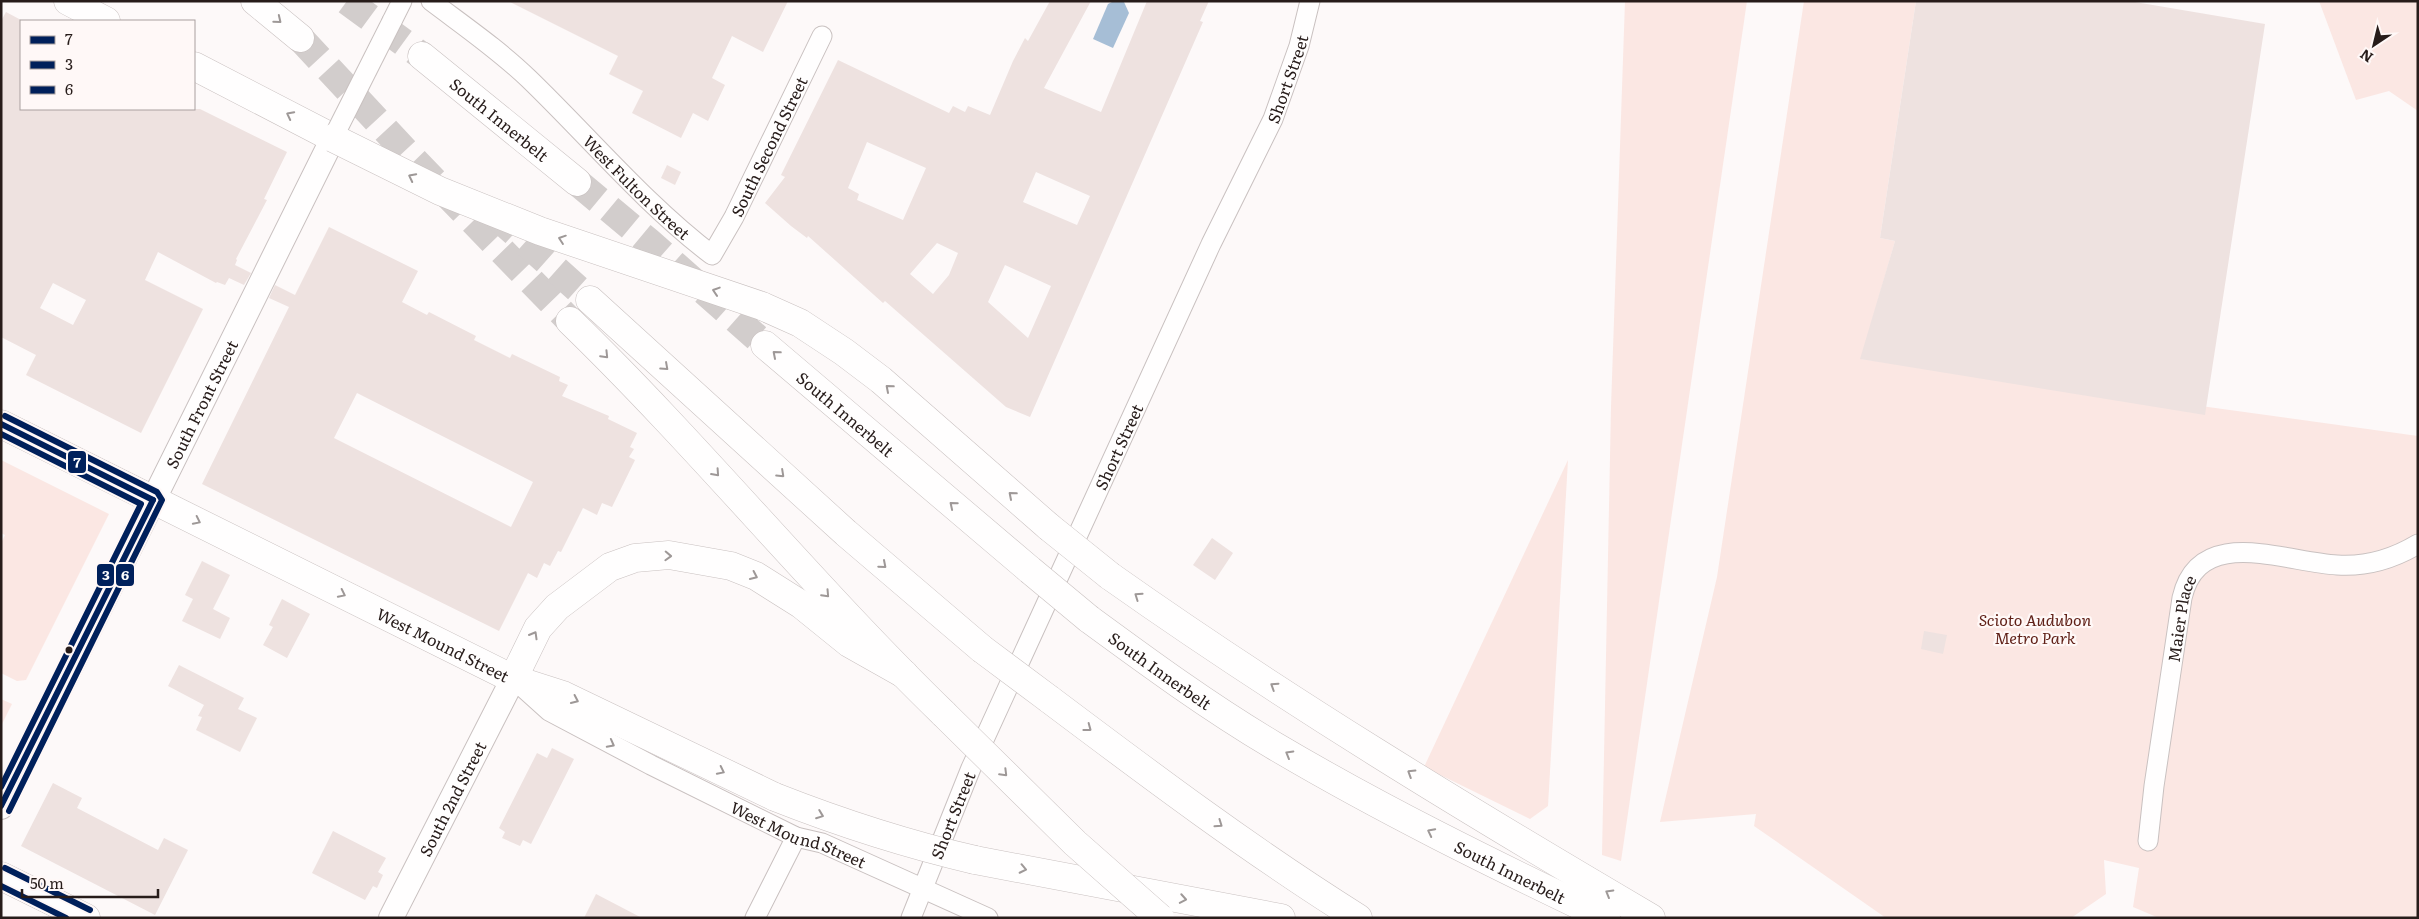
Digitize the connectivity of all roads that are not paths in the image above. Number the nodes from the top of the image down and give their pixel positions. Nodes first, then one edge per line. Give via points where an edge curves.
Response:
1 (68, 1) edge
2 (255, 1) edge
3 (402, 1) edge
4 (431, 1) edge
5 (1310, 1) edge
6 (104, 20) edge
7 (822, 36) dead end
8 (300, 38) tunnel mouth
9 (422, 56) tunnel mouth
10 (195, 67) edge
11 (333, 138) junction
12 (577, 182) tunnel mouth
13 (712, 255) joint
14 (590, 300) tunnel mouth
15 (570, 321) tunnel mouth
16 (765, 345) tunnel mouth
17 (1, 424) edge
18 (153, 500) junction
19 (2418, 544) edge
20 (904, 674) junction
21 (512, 679) junction
22 (1, 807) edge
23 (796, 837) junction
24 (2148, 841) dead end
25 (1, 876) edge
26 (922, 890) junction
27 (86, 918) edge
28 (391, 918) edge
29 (755, 918) edge
30 (911, 918) edge
31 (988, 918) edge
32 (1160, 918) edge
33 (1281, 918) edge
34 (1358, 918) edge
35 (1606, 918) edge
36 (1651, 918) edge

1 - 6 main road
2 -> 8 main road
3 - 11 street, South Front Street, bridge
4 - 13 street, West Fulton Street via 513,65 630,183
5 - 26 street, Short Street via 1299,46 1273,119 1211,244 1006,690 959,795
7 - 13 street, South Second Street via 734,217
9 - 12 main road, South Innerbelt
11 -> 10 main road
11 - 18 street, South Front Street
36 -> 11 main road, bridge via 1527,845 1166,616 1049,527 880,380 800,323 762,306 540,232 440,191
14 -> 34 main road, bridge via 846,533 982,649 1161,784
15 -> 20 main road via 674,426
35 -> 16 main road, South Innerbelt, bridge via 1373,803 1272,745 1178,684 1030,570
17 - 18 main road, West Mound Street
18 -> 21 main road, West Mound Street
18 - 22 street, South Front Street
19 - 24 street, Maier Place via 2391,558 2347,565 2254,554 2217,554 2193,571 2186,582 2180,611
21 -> 20 main road via 538,628 557,607 610,567 635,558 669,555 731,566 756,576 802,606 849,643
20 -> 32 main road, bridge via 1075,843
21 -> 23 street, West Mound Street via 549,711
21 - 28 street, South 2nd Street
21 -> 33 main road, bridge via 563,695 775,797 874,834 975,860
23 - 26 street, West Mound Street via 822,843
23 - 29 street
25 - 27 main road
26 - 30 street, Short Street
26 - 31 street, West Mound Street

